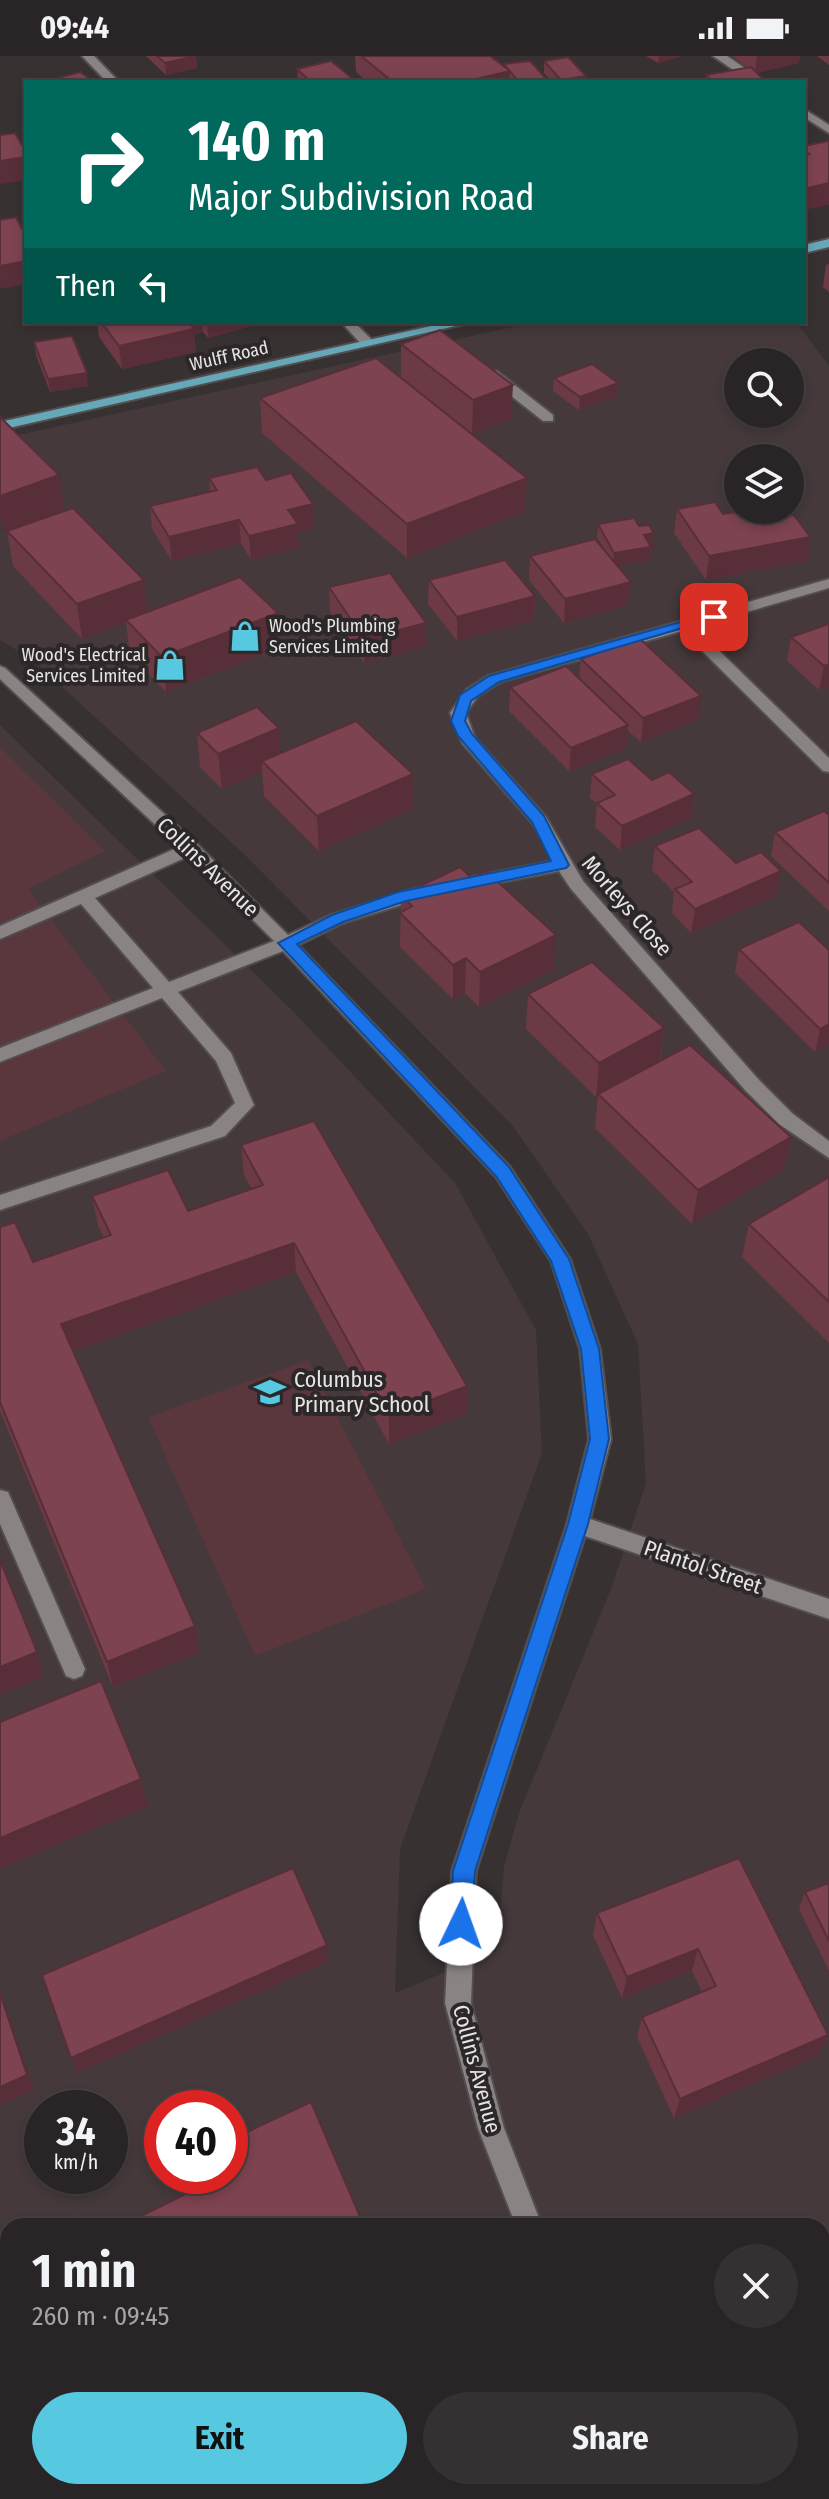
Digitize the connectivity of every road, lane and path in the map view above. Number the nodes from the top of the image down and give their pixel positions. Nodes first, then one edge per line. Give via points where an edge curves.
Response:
1 (88, 56) edge
2 (719, 56) edge
3 (111, 80) edge
4 (756, 80) edge
5 (806, 113) edge
6 (829, 130) edge
7 (829, 243) edge
8 (806, 249) edge
9 (349, 324) edge
10 (458, 324) edge
11 (436, 329) junction
12 (448, 339) edge
13 (368, 343) junction
14 (486, 369) edge
15 (548, 418) dead end
16 (1, 423) edge
17 (829, 583) edge
18 (685, 625) junction
19 (0, 671) edge
20 (829, 767) edge
21 (191, 848) junction
22 (561, 865) junction
23 (84, 896) junction
24 (0, 933) edge
25 (286, 943) junction
26 (165, 990) junction
27 (0, 1055) edge
28 (829, 1151) edge
29 (0, 1203) edge
30 (0, 1499) edge
31 (578, 1524) junction
32 (829, 1609) edge
33 (74, 1669) dead end
34 (526, 2218) edge

1 - 3 street
2 - 4 street
5 - 6 street
7 - 8 main road
9 - 13 street
10 - 11 main road, Wulff Road
11 - 12 street
11 - 13 main road, Wulff Road
13 - 16 main road, Wulff Road
14 - 15 street
17 - 18 street, Morleys Close
18 - 20 street
18 - 22 street, Morleys Close via 494,679 465,699 458,721 466,736 539,820
19 - 21 street, Collins Avenue
21 - 23 street
21 - 25 street, Collins Avenue
22 - 25 street via 404,896
22 - 28 street, Morleys Close via 752,1085
23 - 24 street
23 - 26 street
25 - 26 street
25 - 31 street, Collins Avenue via 503,1172 560,1259 590,1349 600,1439
26 - 27 street
26 - 29 street via 224,1058 245,1105 218,1131
30 - 33 street
31 - 32 street, Plantol Street
31 - 34 street, Collins Avenue via 464,1871 458,2003 491,2128

